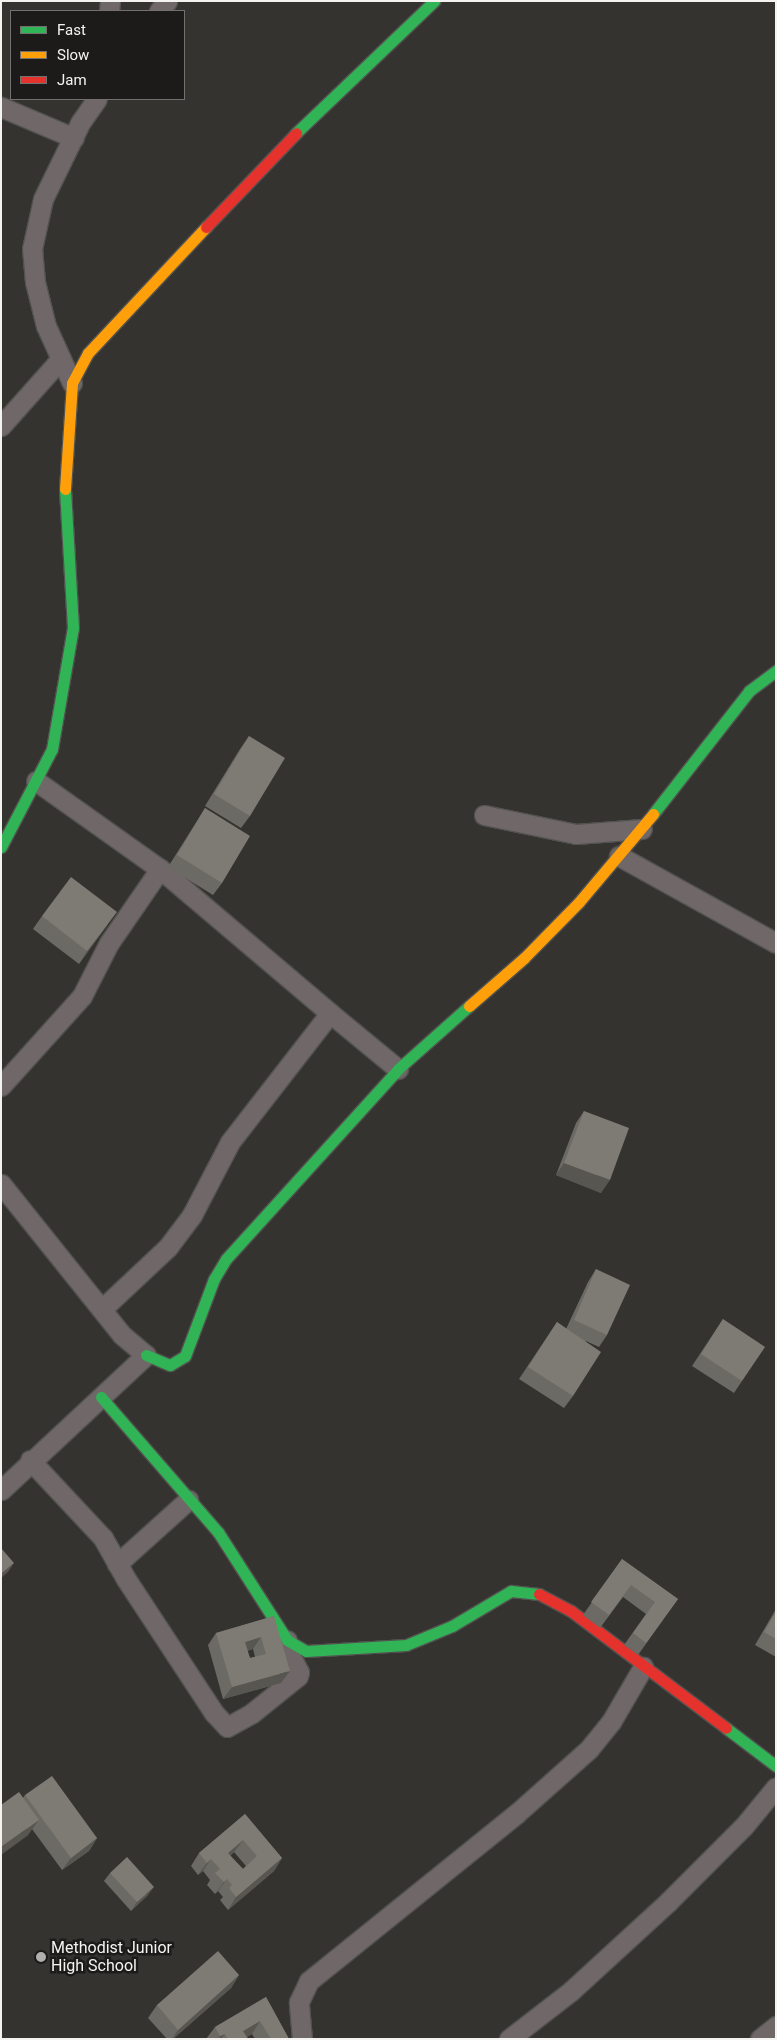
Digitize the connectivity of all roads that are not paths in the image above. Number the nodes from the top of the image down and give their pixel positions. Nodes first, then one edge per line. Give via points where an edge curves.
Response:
1 (434, 1) edge
2 (87, 100) edge
3 (96, 100) edge
4 (1, 107) edge
5 (77, 130) junction
6 (59, 361) junction
7 (72, 383) junction
8 (1, 426) edge
9 (776, 670) edge
10 (36, 781) junction
11 (484, 815) dead end
12 (642, 829) junction
13 (1, 848) edge
14 (619, 856) junction
15 (160, 869) junction
16 (776, 943) edge
17 (330, 1013) junction
18 (398, 1069) junction
19 (1, 1086) edge
20 (1, 1184) edge
21 (102, 1309) junction
22 (146, 1355) junction
23 (100, 1397) junction
24 (30, 1460) junction
25 (1, 1490) edge
26 (188, 1500) junction
27 (117, 1564) junction
28 (287, 1640) junction
29 (643, 1668) junction
30 (776, 1766) edge
31 (776, 1786) edge
32 (776, 2026) edge
33 (520, 2036) edge
34 (302, 2039) edge
35 (760, 2039) edge

1 - 7 street via 330,99 134,300 88,353
2 - 5 street
3 - 5 street
4 - 5 street
5 - 6 street via 43,199 32,249 37,291
6 - 7 street
6 - 8 street
7 - 10 street via 64,475 73,628 52,749
9 - 12 street via 737,705
10 - 13 street
10 - 15 street
11 - 12 street via 576,834
12 - 14 street
14 - 16 street
14 - 18 street via 524,958
15 - 17 street
15 - 19 street via 109,943 82,996
17 - 18 street
17 - 21 street via 230,1142 192,1215 168,1247
18 - 22 street via 226,1259 214,1279 185,1356 170,1365
20 - 21 street
21 - 22 street via 122,1335
22 - 23 street
23 - 24 street
23 - 26 street
24 - 25 street
24 - 27 street via 104,1538
26 - 27 street
26 - 28 street via 218,1532
27 - 28 street via 214,1713 227,1727 252,1713 298,1676 299,1672 288,1653
28 - 29 street via 306,1651 406,1645 452,1626 511,1591 544,1594 571,1611
29 - 30 street
29 - 34 street via 611,1722 589,1748 516,1814 309,1981 299,2002
31 - 33 street via 744,1826 668,1902
32 - 35 street

